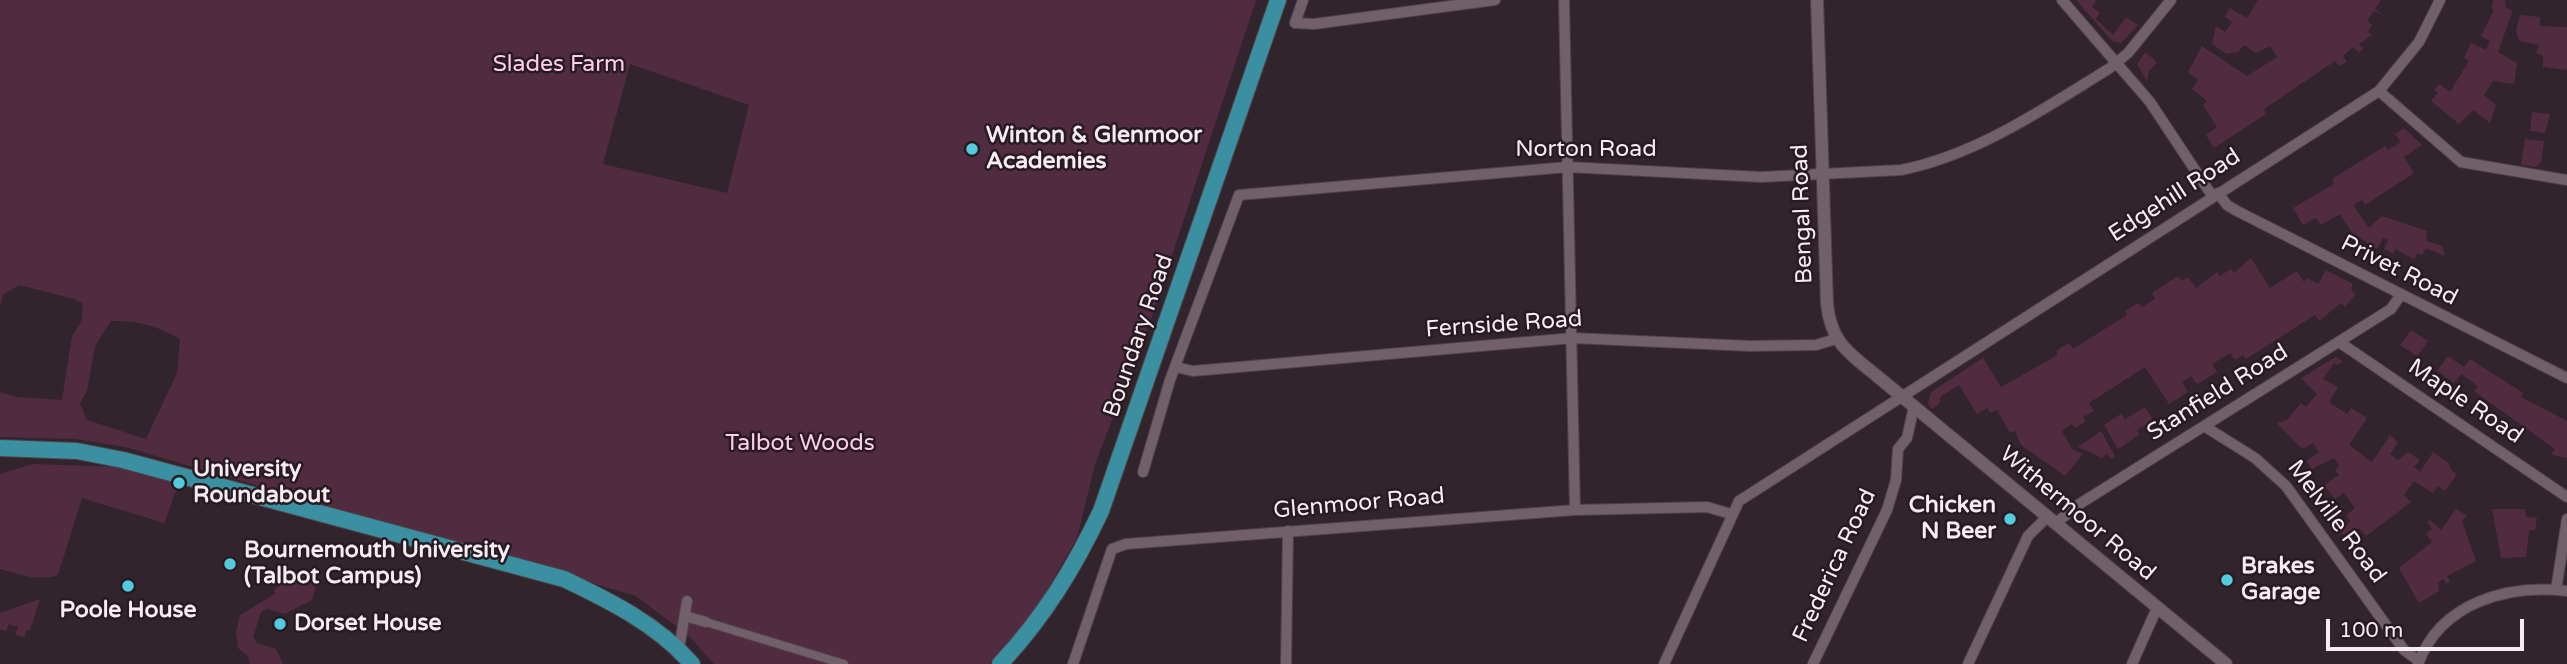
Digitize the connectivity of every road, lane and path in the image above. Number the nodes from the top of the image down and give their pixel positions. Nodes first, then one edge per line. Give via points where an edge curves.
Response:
1 (1278, 0) edge
2 (1303, 0) edge
3 (1495, 0) edge
4 (1564, 0) edge
5 (1817, 0) edge
6 (2062, 0) edge
7 (2171, 0) edge
8 (2440, 0) edge
9 (2117, 63) junction
10 (2379, 91) junction
11 (1568, 167) junction
12 (1823, 175) junction
13 (2567, 180) edge
14 (2215, 195) junction
15 (2400, 296) junction
16 (1573, 338) junction
17 (1836, 339) junction
18 (2339, 342) junction
19 (1175, 367) junction
20 (2567, 378) edge
21 (1901, 396) junction
22 (1914, 406) junction
23 (2204, 426) junction
24 (0, 448) edge
25 (29, 452) junction
26 (0, 458) edge
27 (1143, 472) dead end
28 (2567, 498) edge
29 (1575, 510) junction
30 (1731, 514) junction
31 (2567, 519) edge
32 (2052, 520) junction
33 (1288, 531) junction
34 (2562, 591) edge
35 (687, 601) dead end
36 (2157, 608) junction
37 (685, 615) junction
38 (706, 622) joint
39 (679, 649) junction
40 (2419, 662) edge
41 (692, 664) edge
42 (844, 664) edge
43 (1000, 664) edge
44 (1073, 664) edge
45 (1286, 664) edge
46 (1664, 664) edge
47 (1813, 664) edge
48 (1968, 664) edge
49 (2132, 664) edge
50 (2226, 664) edge

1 - 43 main road, Boundary Road via 1101,511 1055,597
2 - 3 street via 1295,23
4 - 11 street
5 - 12 street, Bengal Road
6 - 9 street, Privet Road
7 - 9 street, Norton Road
8 - 10 street, Edgehill Road via 2419,42
9 - 12 street, Norton Road via 1954,156 1901,170
9 - 14 street, Privet Road via 2157,111
10 - 13 street via 2461,162
10 - 14 street, Edgehill Road
11 - 12 street, Norton Road via 1761,177
11 - 16 street
11 - 19 street, Norton Road via 1239,195
12 - 17 street, Bengal Road via 1827,304
14 - 15 street, Privet Road via 2237,211
14 - 21 street, Edgehill Road
15 - 18 street, Stanfield Road via 2391,309
15 - 20 street, Privet Road
16 - 17 street, Fernside Road via 1751,345 1816,345
16 - 19 street, Fernside Road via 1193,371
16 - 29 street
17 - 21 street
18 - 23 street, Stanfield Road
18 - 28 street, Maple Road
19 - 27 street, Norton Road
21 - 22 street, Withermoor Road
21 - 30 street, Edgehill Road via 1751,493
22 - 32 street, Withermoor Road
22 - 47 street, Frederica Road via 1907,438 1898,449 1896,480 1887,510
23 - 32 street, Stanfield Road
23 - 40 street, Melville Road via 2255,458 2286,486 2404,650
24 - 25 main road
25 - 26 main road
25 - 39 main road via 77,451 123,460 564,579 624,608
29 - 30 street, Glenmoor Road via 1707,507
29 - 33 street, Glenmoor Road
30 - 46 street
31 - 34 street
32 - 36 street, Withermoor Road
32 - 48 street, Stanfield Road via 2028,536
33 - 44 street, Glenmoor Road via 1126,544 1112,549
33 - 45 street
34 - 40 street via 2518,590 2476,602 2442,627
35 - 37 street
36 - 49 street
36 - 50 street, Withermoor Road
37 - 38 street
37 - 39 street
38 - 42 street
39 - 41 main road

